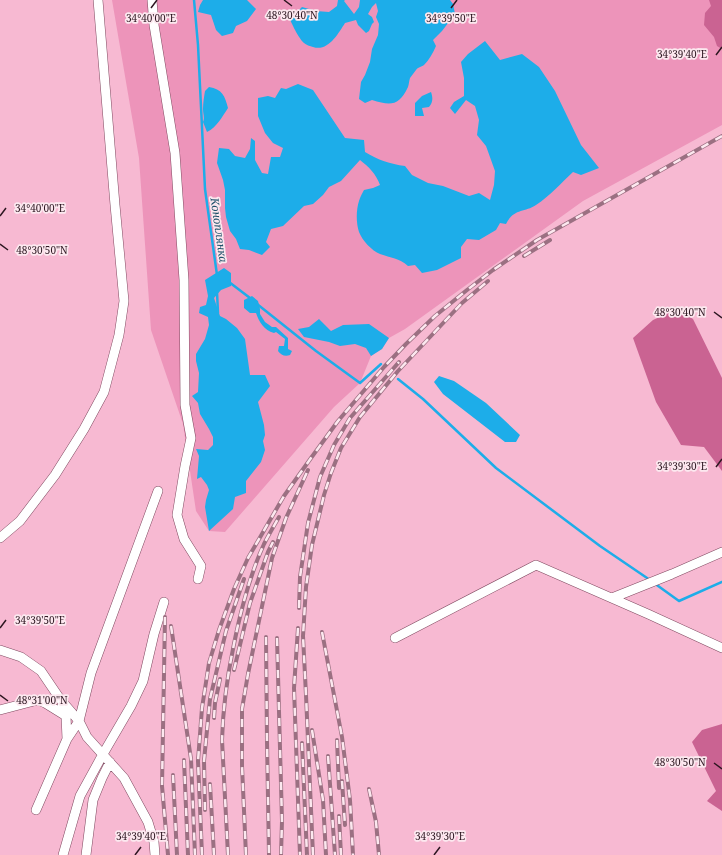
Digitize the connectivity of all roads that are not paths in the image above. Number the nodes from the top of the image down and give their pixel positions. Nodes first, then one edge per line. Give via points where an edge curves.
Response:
1 (98, 0) edge
2 (152, 0) edge
3 (158, 491) dead end
4 (0, 538) edge
5 (721, 555) edge
6 (198, 579) dead end
7 (612, 598) junction
8 (164, 602) dead end
9 (395, 638) dead end
10 (722, 648) edge
11 (0, 650) edge
12 (60, 699) junction
13 (0, 710) edge
14 (66, 716) junction
15 (79, 722) junction
16 (67, 740) junction
17 (103, 754) junction
18 (110, 762) junction
19 (36, 810) dead end
20 (63, 855) edge
21 (86, 855) edge
22 (155, 855) edge

1 - 4 street via 124,301 120,335 104,392 84,429 55,475 20,521
2 - 6 street via 175,153 184,280 185,404 191,438 177,515 184,539 201,566
3 - 15 street via 91,673
5 - 7 street
7 - 9 street via 536,564
7 - 10 street
8 - 17 street via 143,681
11 - 12 street via 21,657 41,671
12 - 14 street
12 - 15 street
13 - 14 street via 38,700
14 - 16 street
15 - 16 street
15 - 17 street via 87,737
16 - 19 street
17 - 18 street
17 - 20 street via 80,796
18 - 21 street via 93,800
18 - 22 street via 124,778 148,822

